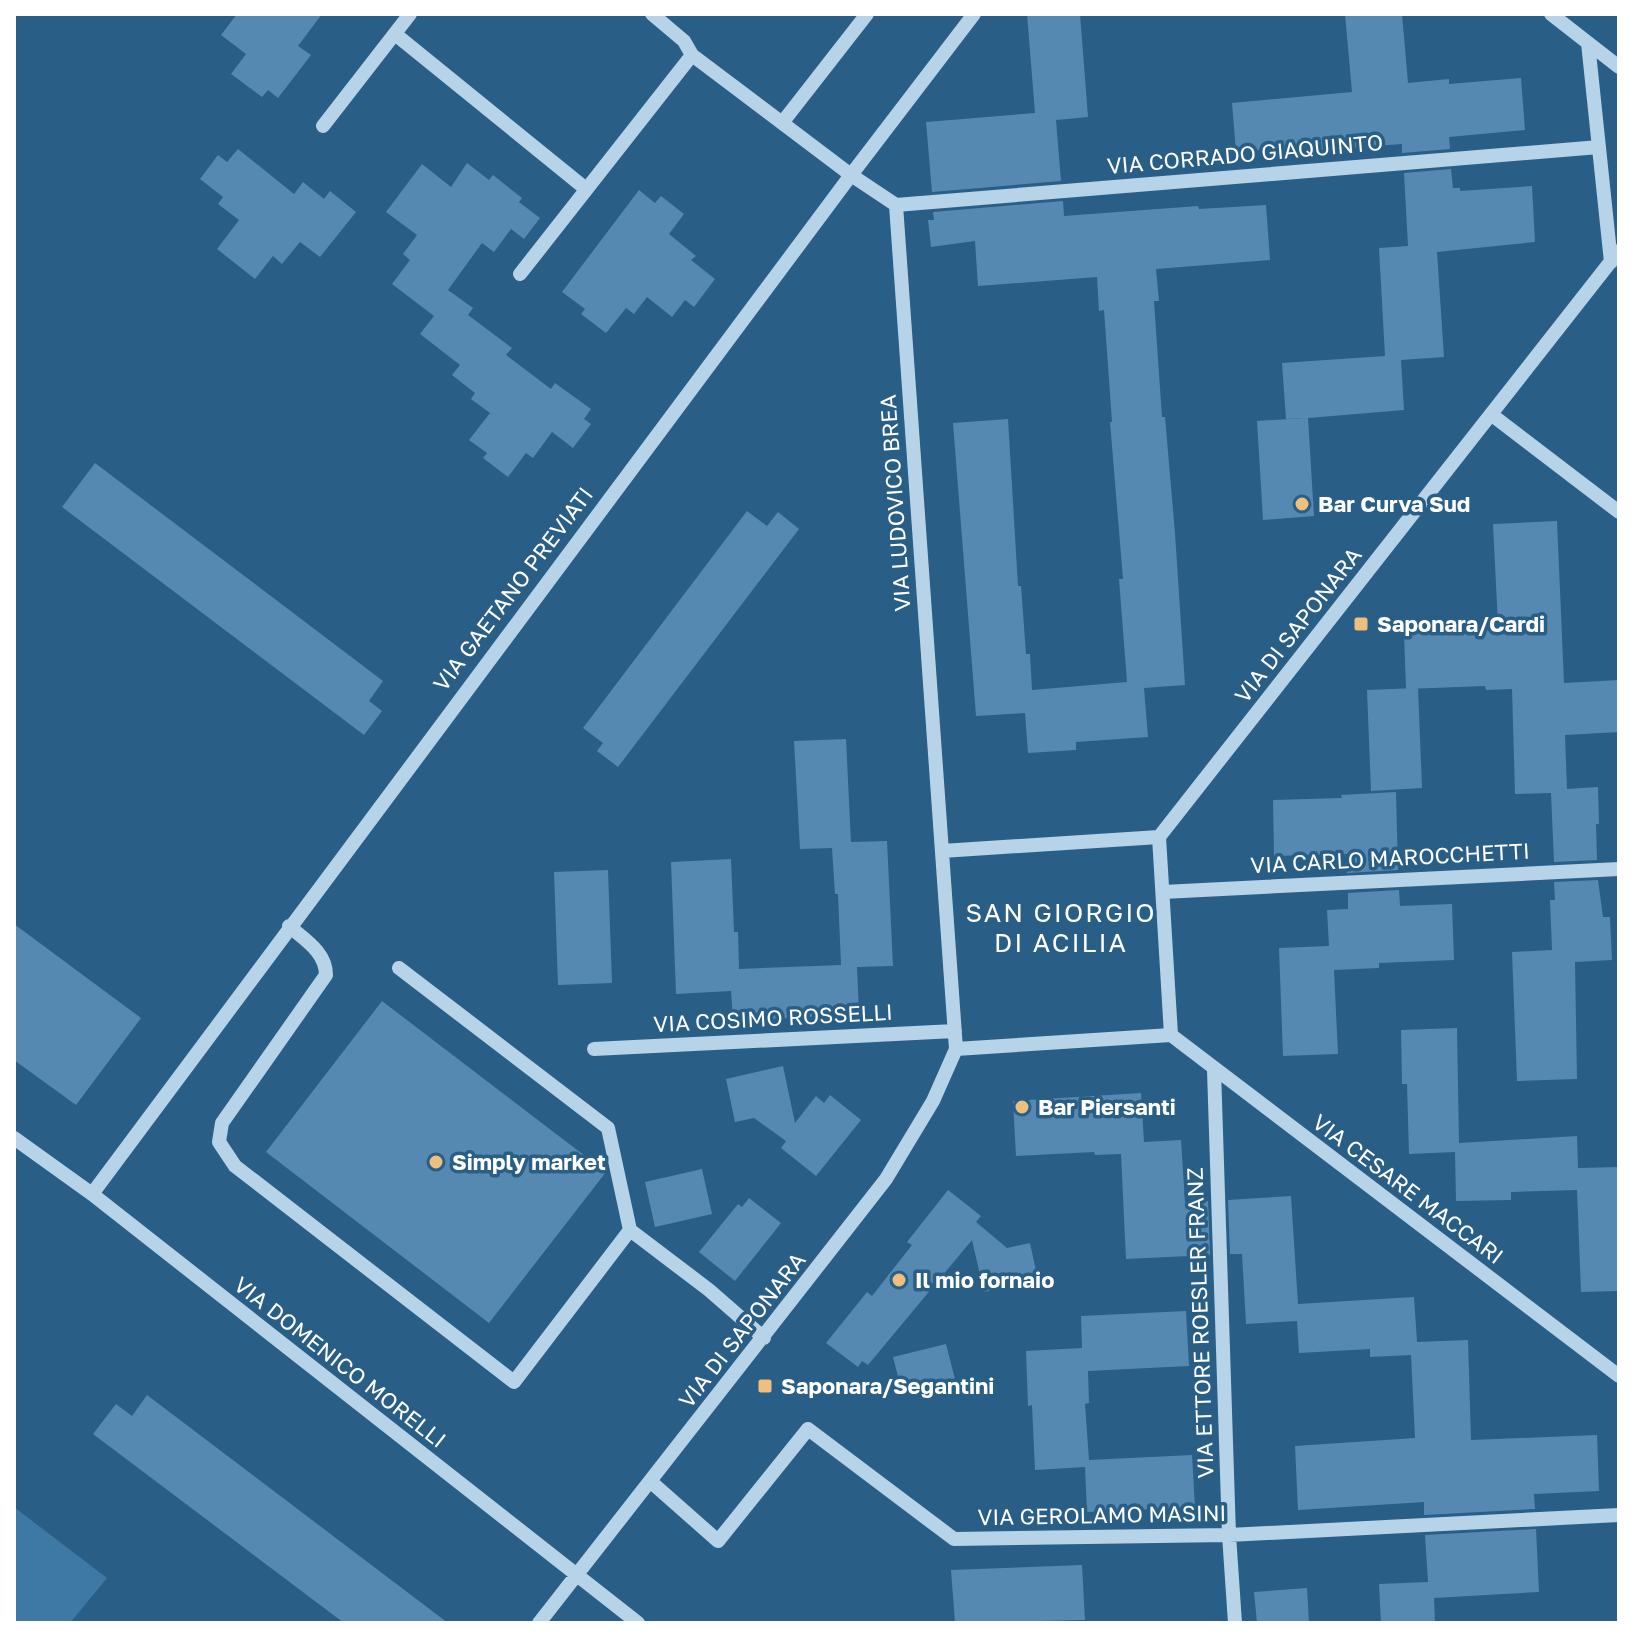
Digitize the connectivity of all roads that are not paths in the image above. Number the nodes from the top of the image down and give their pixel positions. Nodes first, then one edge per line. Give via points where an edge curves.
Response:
1 (410, 14) edge
2 (652, 14) edge
3 (867, 14) edge
4 (974, 14) edge
5 (1551, 14) edge
6 (395, 34) junction
7 (1588, 43) junction
8 (692, 55) junction
9 (1619, 67) edge
10 (782, 123) junction
11 (323, 126) dead end
12 (1599, 147) junction
13 (851, 175) junction
14 (586, 189) junction
15 (896, 205) junction
16 (1615, 256) edge
17 (520, 274) dead end
18 (1492, 415) junction
19 (1619, 512) edge
20 (1159, 837) junction
21 (942, 851) junction
22 (1619, 869) edge
23 (1163, 892) junction
24 (289, 926) junction
25 (399, 968) dead end
26 (955, 1031) junction
27 (1171, 1035) junction
28 (594, 1049) dead end
29 (956, 1049) junction
30 (1214, 1070) junction
31 (14, 1138) edge
32 (92, 1194) junction
33 (630, 1230) junction
34 (764, 1338) junction
35 (1619, 1376) edge
36 (650, 1481) junction
37 (1619, 1515) edge
38 (1229, 1535) junction
39 (574, 1576) junction
40 (539, 1623) edge
41 (638, 1623) edge
42 (1235, 1623) edge

1 - 6 street
2 - 8 street via 684,41
3 - 10 street
4 - 13 street, VIA GAETANO PREVIATI
5 - 7 street
6 - 11 street
6 - 14 street
7 - 9 street
7 - 12 street
8 - 10 street
8 - 14 street
10 - 13 street
12 - 15 street, VIA CORRADO GIAQUINTO
12 - 16 street
13 - 15 street
13 - 24 street, VIA GAETANO PREVIATI
14 - 17 street
15 - 21 street, VIA LUDOVICO BREA
16 - 18 street, VIA DI SAPONARA
18 - 19 street
18 - 20 street, VIA DI SAPONARA
20 - 21 street
20 - 23 street
21 - 26 street, VIA LUDOVICO BREA
22 - 23 street, VIA CARLO MAROCCHETTI
23 - 27 street
24 - 32 street, VIA GAETANO PREVIATI
24 - 33 street via 321,956 326,975 222,1123 219,1142 235,1166 514,1382
25 - 33 street via 608,1128
26 - 28 street, VIA COSIMO ROSSELLI
26 - 29 street, VIA LUDOVICO BREA
27 - 29 street
27 - 30 street, VIA CESARE MACCARI
29 - 34 street, VIA DI SAPONARA via 900,1158
30 - 35 street, VIA CESARE MACCARI
30 - 38 street, VIA ETTORE ROESLER FRANZ
31 - 32 street, VIA DOMENICO MORELLI
32 - 39 street, VIA DOMENICO MORELLI
33 - 34 street
34 - 36 street, VIA DI SAPONARA
36 - 38 street, VIA GEROLAMO MASINI via 718,1541 808,1429 954,1539
36 - 39 street, VIA DI SAPONARA
37 - 38 street, VIA GEROLAMO MASINI
38 - 42 street, VIA ETTORE ROESLER FRANZ
39 - 40 street, VIA DI SAPONARA
39 - 41 street, VIA DOMENICO MORELLI

